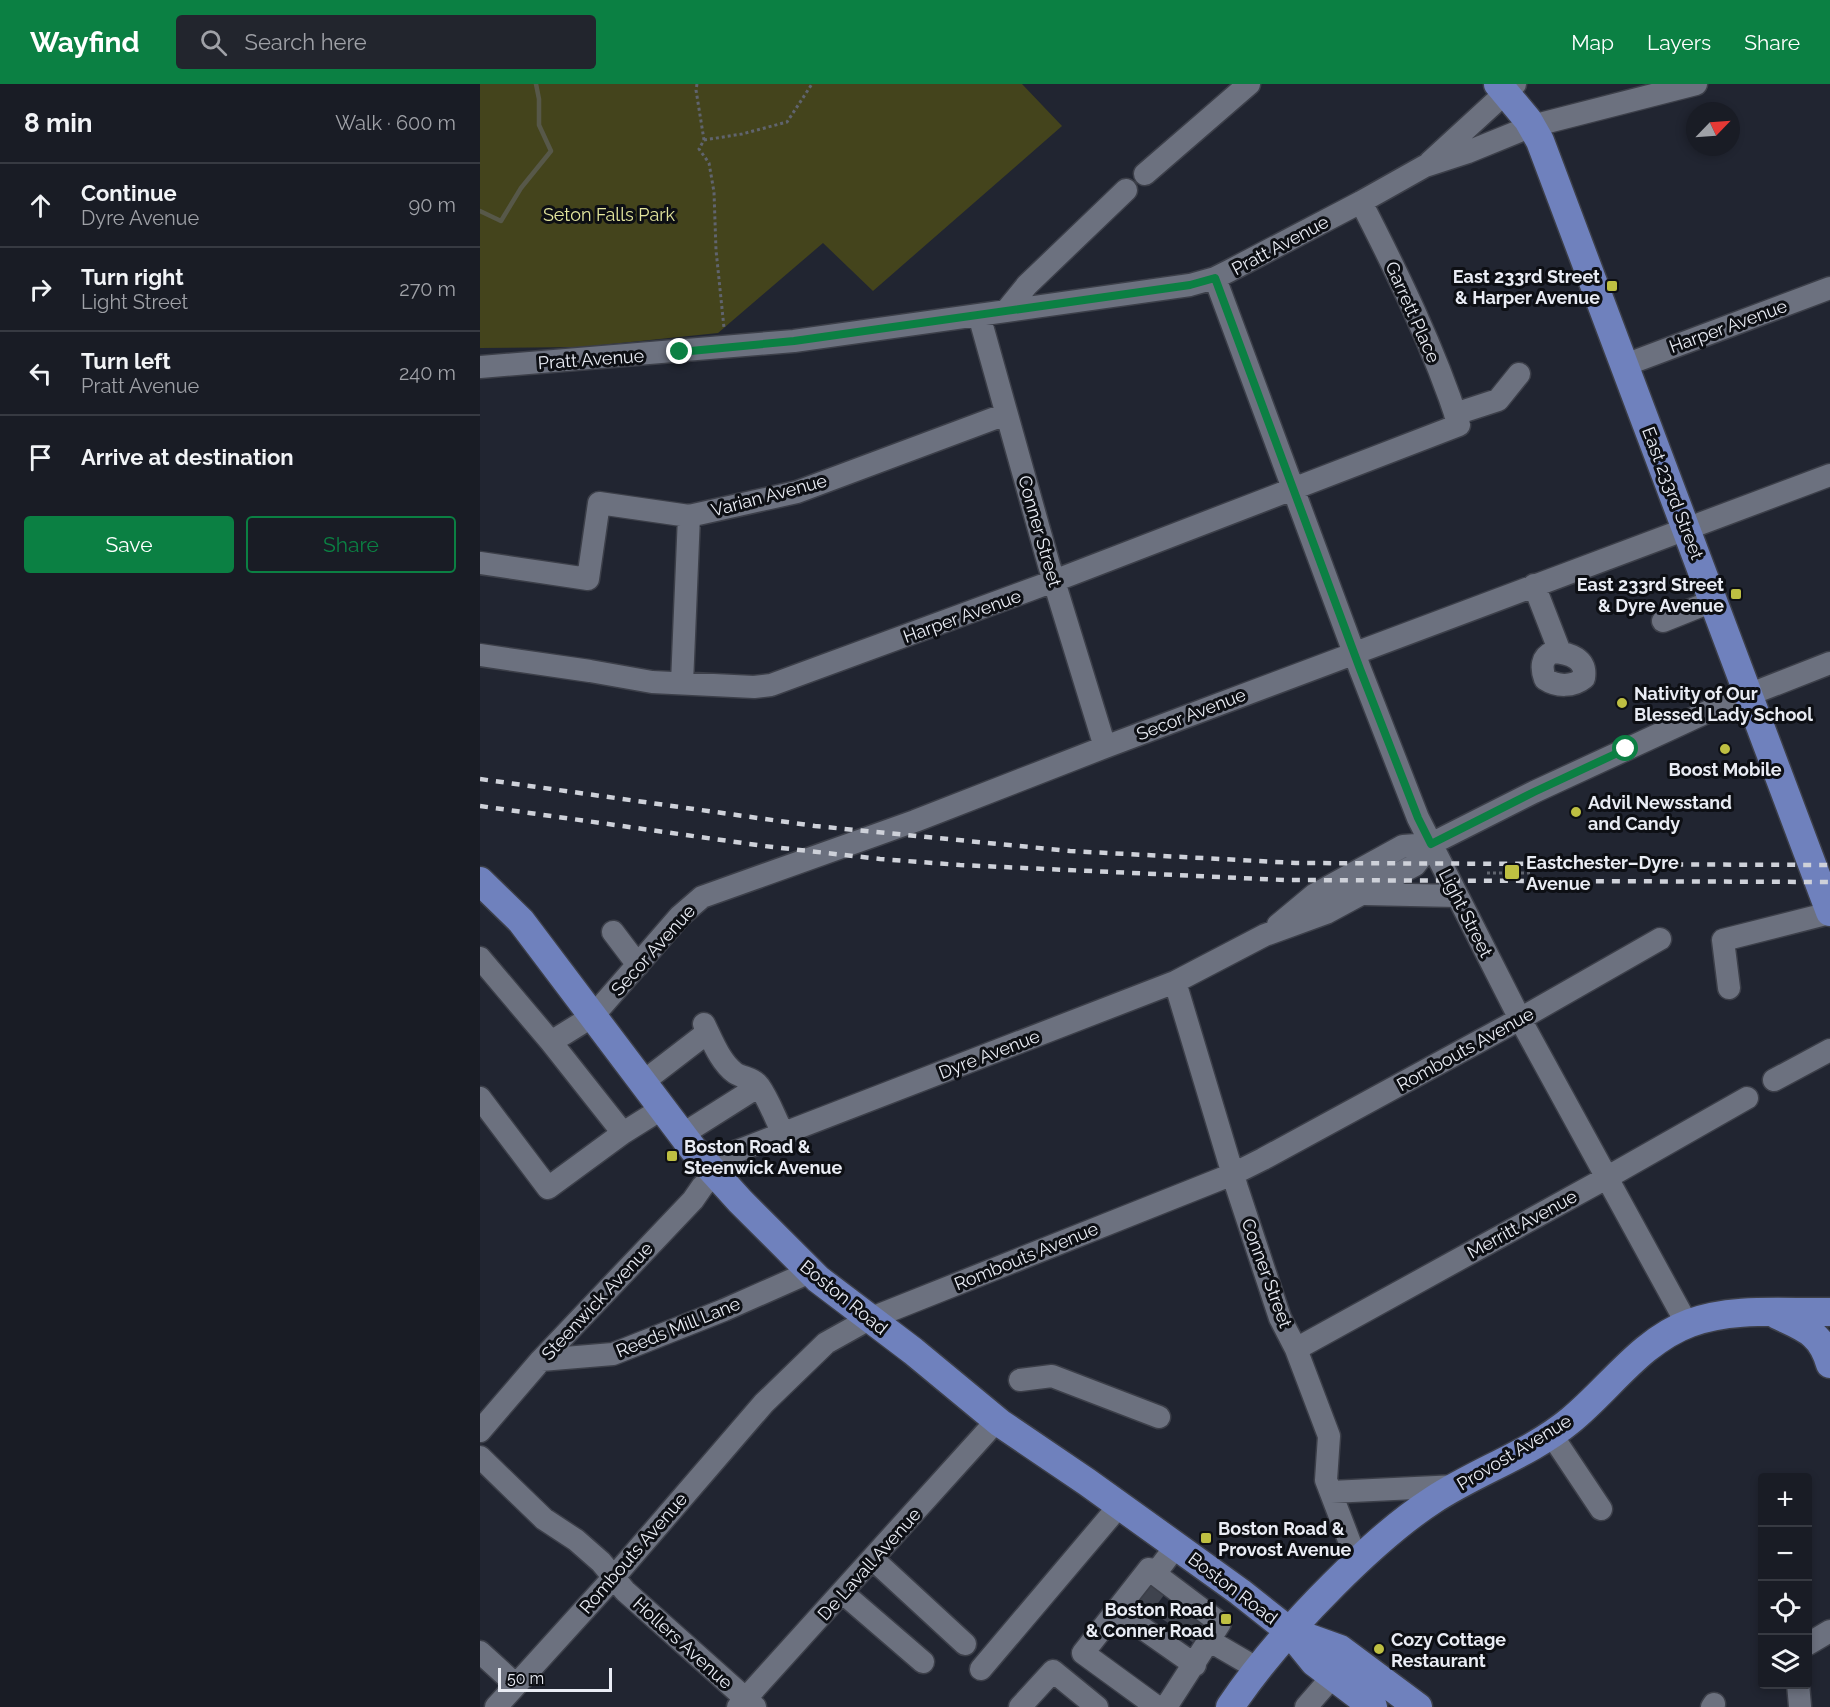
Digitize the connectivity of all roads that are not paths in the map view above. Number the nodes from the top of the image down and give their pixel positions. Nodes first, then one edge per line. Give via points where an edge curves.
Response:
1 (1249, 84) edge
2 (1696, 84) edge
3 (1506, 87) edge
4 (1532, 126) junction
5 (1425, 166) junction
6 (1144, 174) dead end
7 (1126, 190) dead end
8 (1361, 202) junction
9 (1215, 278) junction
10 (1830, 288) edge
11 (1006, 311) junction
12 (979, 315) junction
13 (1625, 365) junction
14 (480, 367) edge
15 (1519, 374) dead end
16 (1006, 414) junction
17 (1457, 420) junction
18 (1830, 475) edge
19 (1294, 489) junction
20 (689, 516) junction
21 (1686, 528) junction
22 (480, 563) edge
23 (1054, 581) junction
24 (1534, 585) junction
25 (1713, 601) junction
26 (1663, 621) dead end
27 (1355, 652) junction
28 (1560, 652) dead end
29 (480, 655) edge
30 (1830, 663) edge
31 (682, 684) junction
32 (1748, 694) junction
33 (1105, 747) junction
34 (1431, 844) junction
35 (480, 881) edge
36 (1361, 894) junction
37 (1457, 896) junction
38 (1830, 912) edge
39 (613, 932) dead end
40 (1265, 935) junction
41 (1660, 939) dead end
42 (480, 958) edge
43 (638, 965) junction
44 (1175, 982) junction
45 (1729, 988) dead end
46 (593, 1016) junction
47 (1520, 1019) junction
48 (551, 1042) junction
49 (1830, 1050) edge
50 (1774, 1080) dead end
51 (643, 1082) junction
52 (759, 1086) junction
53 (480, 1098) edge
54 (1747, 1098) dead end
55 (663, 1108) junction
56 (623, 1133) junction
57 (783, 1133) junction
58 (683, 1134) junction
59 (716, 1173) junction
60 (1233, 1174) junction
61 (1608, 1177) junction
62 (810, 1272) junction
63 (1830, 1312) edge
64 (1772, 1313) junction
65 (869, 1319) junction
66 (1687, 1324) junction
67 (1296, 1349) junction
68 (541, 1360) junction
69 (1830, 1364) edge
70 (1020, 1380) dead end
71 (1159, 1416) dead end
72 (1000, 1423) junction
73 (480, 1431) edge
74 (1551, 1434) junction
75 (480, 1457) edge
76 (1459, 1485) junction
77 (1331, 1492) junction
78 (1119, 1506) junction
79 (1601, 1509) dead end
80 (1176, 1546) junction
81 (874, 1560) junction
82 (1357, 1561) junction
83 (614, 1577) junction
84 (1159, 1578) junction
85 (1221, 1578) junction
86 (843, 1593) junction
87 (1198, 1608) junction
88 (1130, 1612) junction
89 (1288, 1630) junction
90 (1830, 1631) edge
91 (1210, 1641) junction
92 (1812, 1642) edge
93 (965, 1644) dead end
94 (480, 1652) edge
95 (923, 1662) dead end
96 (1195, 1665) junction
97 (981, 1669) dead end
98 (1258, 1669) junction
99 (1333, 1676) junction
100 (516, 1685) junction
101 (1241, 1703) edge
102 (746, 1704) edge
103 (496, 1707) edge
104 (1020, 1707) edge
105 (1097, 1707) edge
106 (1158, 1707) edge
107 (1166, 1707) edge
108 (1306, 1707) edge
109 (1373, 1707) edge
110 (1418, 1707) edge

1 - 6 street
2 - 4 street, Pratt Avenue
3 - 4 main road, East 233rd Street
3 - 5 street, Pratt Avenue
4 - 5 street, Pratt Avenue
4 - 13 main road, East 233rd Street
5 - 8 street, Pratt Avenue
7 - 11 street via 1027,285
8 - 9 street, Pratt Avenue
8 - 17 street, Garrett Place via 1407,294
9 - 11 street, Pratt Avenue via 1190,285
9 - 19 street, Light Street
10 - 13 street, Harper Avenue
11 - 12 street, Pratt Avenue
12 - 14 street, Pratt Avenue via 794,341
12 - 16 street, Conner Street
13 - 21 main road, East 233rd Street
15 - 17 street, Harper Avenue via 1498,400
16 - 20 street, Varian Avenue via 797,492
16 - 23 street, Conner Street
17 - 19 street, Harper Avenue
18 - 21 street, Secor Avenue
19 - 23 street, Harper Avenue
19 - 27 street, Light Street
20 - 22 street via 599,503 588,579
20 - 31 street, Varian Avenue
21 - 24 street, Secor Avenue
21 - 25 main road, East 233rd Street
23 - 31 street, Harper Avenue via 779,683 754,687
23 - 33 street, Conner Street
24 - 27 street, Secor Avenue
24 - 28 street
25 - 26 street
25 - 32 main road, East 233rd Street
27 - 33 street, Secor Avenue
27 - 34 street, Light Street
29 - 31 street, Harper Avenue
30 - 32 street, Dyre Avenue
32 - 34 street, Dyre Avenue
32 - 38 main road, East 233rd Street
33 - 43 street, Secor Avenue via 915,821 702,897
34 - 36 street, Dyre Avenue via 1415,866
34 - 37 street, Light Street
34 - 40 street, Dyre Avenue via 1403,846 1314,895
35 - 46 main road, Boston Road via 521,921
36 - 37 street
36 - 40 street, Dyre Avenue via 1326,913
37 - 47 street, Light Street
38 - 45 street via 1723,940
39 - 43 street
40 - 44 street, Dyre Avenue
41 - 47 street, Rombouts Avenue
42 - 48 street
43 - 46 street, Secor Avenue
44 - 57 street, Dyre Avenue
44 - 60 street, Conner Street
46 - 48 street, Secor Avenue
46 - 51 main road, Boston Road
47 - 60 street, Rombouts Avenue
47 - 61 street, Light Street
48 - 56 street
49 - 50 street
51 - 52 street via 706,1028 730,1068
51 - 55 main road, Boston Road
52 - 57 street
52 - 58 street
53 - 56 street via 548,1188
54 - 61 street, Merritt Avenue
55 - 56 street
55 - 58 main road, Boston Road
57 - 59 street, Dyre Avenue via 735,1152
58 - 59 main road, Boston Road
59 - 62 main road, Boston Road
59 - 68 street, Steenwick Avenue
60 - 65 street, Rombouts Avenue
60 - 67 street, Conner Street via 1280,1318
61 - 66 street, Light Street
61 - 67 street, Merritt Avenue
62 - 65 main road, Boston Road
62 - 68 street, Reeds Mill Lane via 636,1347 612,1354
63 - 64 main road, Provost Avenue
64 - 66 main road, Provost Avenue via 1721,1315
64 - 69 main road via 1815,1336 1825,1348
65 - 72 main road, Boston Road
65 - 83 street, Rombouts Avenue via 826,1343 764,1403
66 - 74 main road, Provost Avenue via 1668,1332 1644,1351
67 - 77 street, Conner Street via 1329,1436 1326,1480
68 - 73 street, Steenwick Avenue
70 - 71 street via 1052,1376
72 - 78 main road, Boston Road
72 - 81 street, De Lavall Avenue via 992,1427
74 - 76 main road, Provost Avenue
74 - 79 street
75 - 83 street, Hollers Avenue via 544,1519 576,1539
76 - 77 street
76 - 82 main road, Provost Avenue via 1396,1526
77 - 82 street, Conner Street
78 - 80 main road, Boston Road
78 - 97 street
80 - 84 street
80 - 85 main road, Boston Road
81 - 86 street, De Lavall Avenue
81 - 93 street
82 - 89 main road, Provost Avenue
83 - 100 street, Rombouts Avenue
83 - 102 street, Hollers Avenue
84 - 87 street
84 - 88 street via 1149,1569
85 - 87 street
85 - 89 main road, Boston Road
86 - 95 street
86 - 102 street, De Lavall Avenue
87 - 91 street via 1221,1623
88 - 96 street via 1172,1638
88 - 106 street via 1083,1653
89 - 98 main road
89 - 99 main road, Boston Road via 1314,1662
89 - 110 main road, Boston Road via 1340,1649
90 - 92 street
91 - 96 street
91 - 98 street
94 - 100 street
96 - 107 street
98 - 101 main road
99 - 108 street
99 - 109 main road, Boston Road
100 - 103 street, Rombouts Avenue
104 - 105 street via 1053,1671

